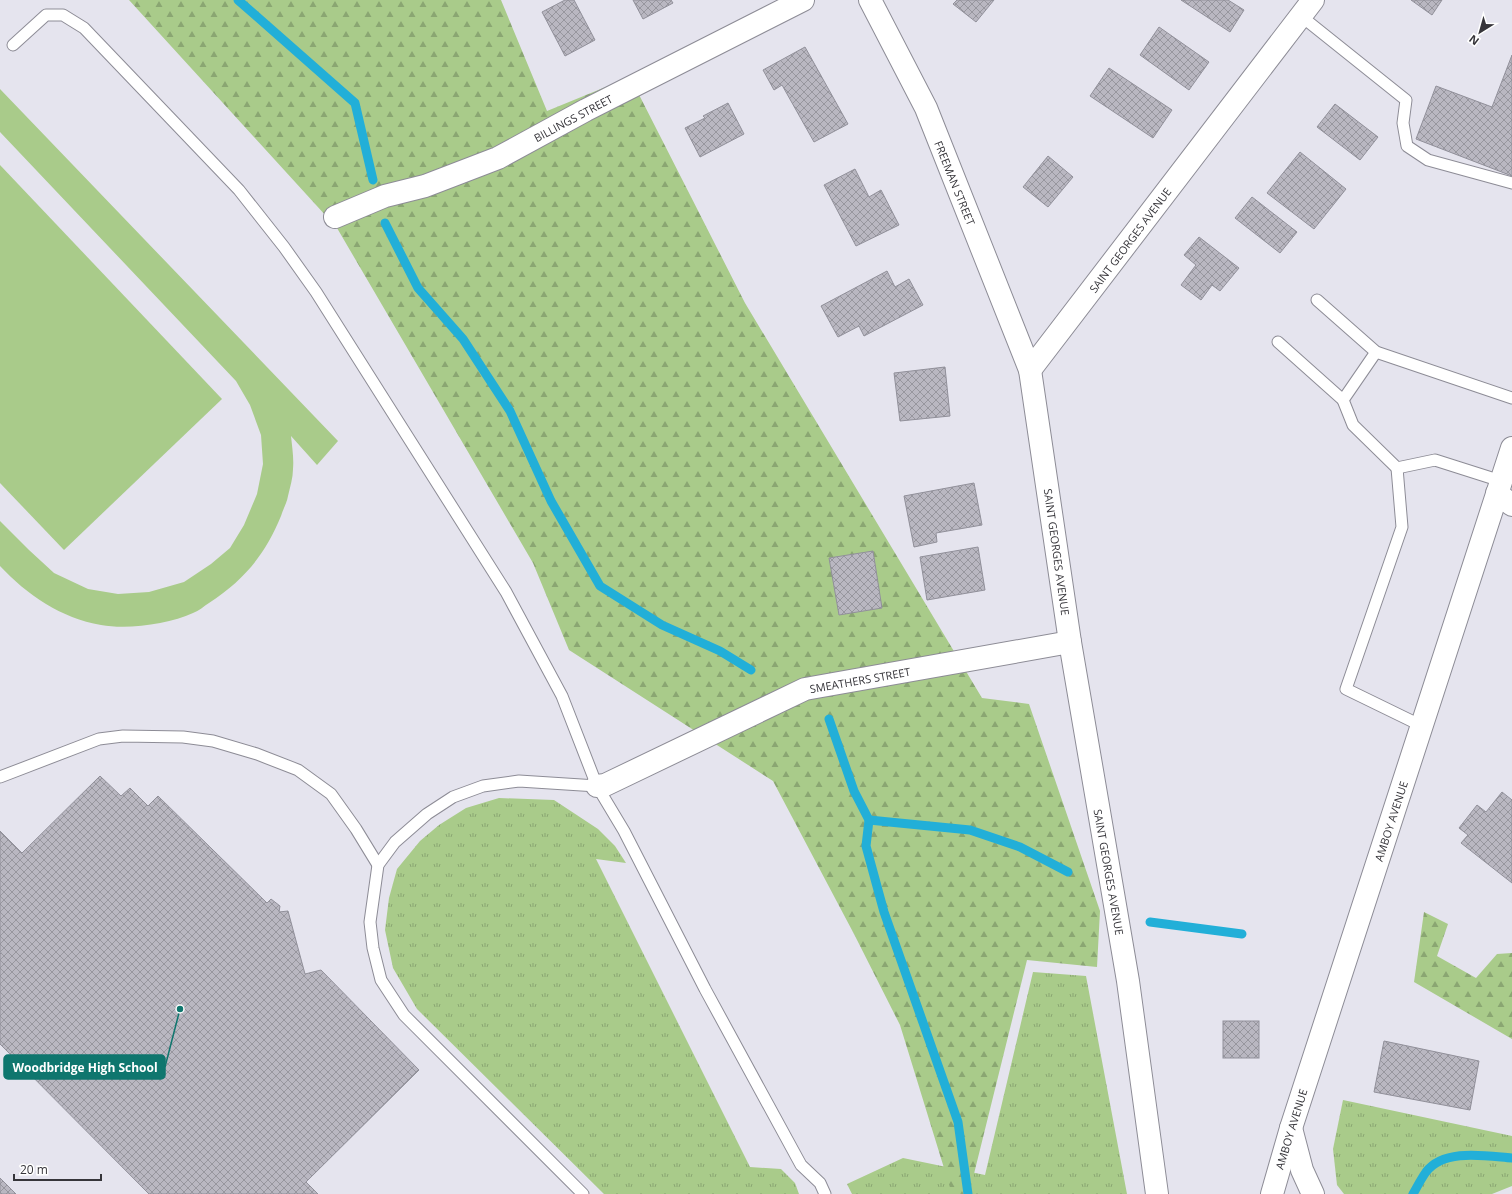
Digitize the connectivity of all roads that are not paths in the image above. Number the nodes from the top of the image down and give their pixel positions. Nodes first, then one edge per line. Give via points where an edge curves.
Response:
1 (803, 0) edge
2 (870, 0) edge
3 (1307, 8) edge
4 (13, 45) dead end
5 (1512, 183) edge
6 (335, 216) dead end
7 (1317, 300) dead end
8 (1278, 342) dead end
9 (1376, 352) junction
10 (1030, 370) junction
11 (1512, 398) edge
12 (1343, 400) junction
13 (1512, 448) edge
14 (1397, 468) junction
15 (1503, 493) edge
16 (1070, 642) junction
17 (1422, 726) junction
18 (0, 777) edge
19 (597, 786) junction
20 (378, 865) junction
21 (1291, 1128) junction
22 (583, 1194) edge
23 (825, 1194) edge
24 (1157, 1194) edge
25 (1272, 1194) edge
26 (1313, 1194) edge

1 - 6 street, BILLINGS STREET via 586,110 498,158 425,186 385,196
2 - 10 street, FREEMAN STREET via 926,108
3 - 5 lane via 1406,100 1403,123 1407,146 1428,160
3 - 10 street, SAINT GEORGES AVENUE
4 - 19 lane via 46,15 63,15 84,28 238,190 284,247 316,292 506,592 562,696
7 - 9 lane
8 - 12 lane
9 - 11 lane
9 - 12 lane
10 - 16 street, SAINT GEORGES AVENUE
12 - 14 lane via 1353,425
13 - 15 street, AMBOY AVENUE
14 - 15 lane via 1435,460
14 - 17 lane via 1402,527 1346,688
15 - 17 street, AMBOY AVENUE
16 - 19 street, SMEATHERS STREET via 805,689 605,785
16 - 24 street, SAINT GEORGES AVENUE via 1128,981
17 - 21 street, AMBOY AVENUE
18 - 20 lane via 99,739 123,736 182,737 213,741 298,770 330,794
19 - 20 lane via 519,781 483,786 453,797 427,814 395,842
19 - 23 lane via 624,831 705,989 801,1165 820,1182
20 - 22 lane via 370,922 381,980 404,1015
21 - 25 street, AMBOY AVENUE
21 - 26 street via 1302,1170

